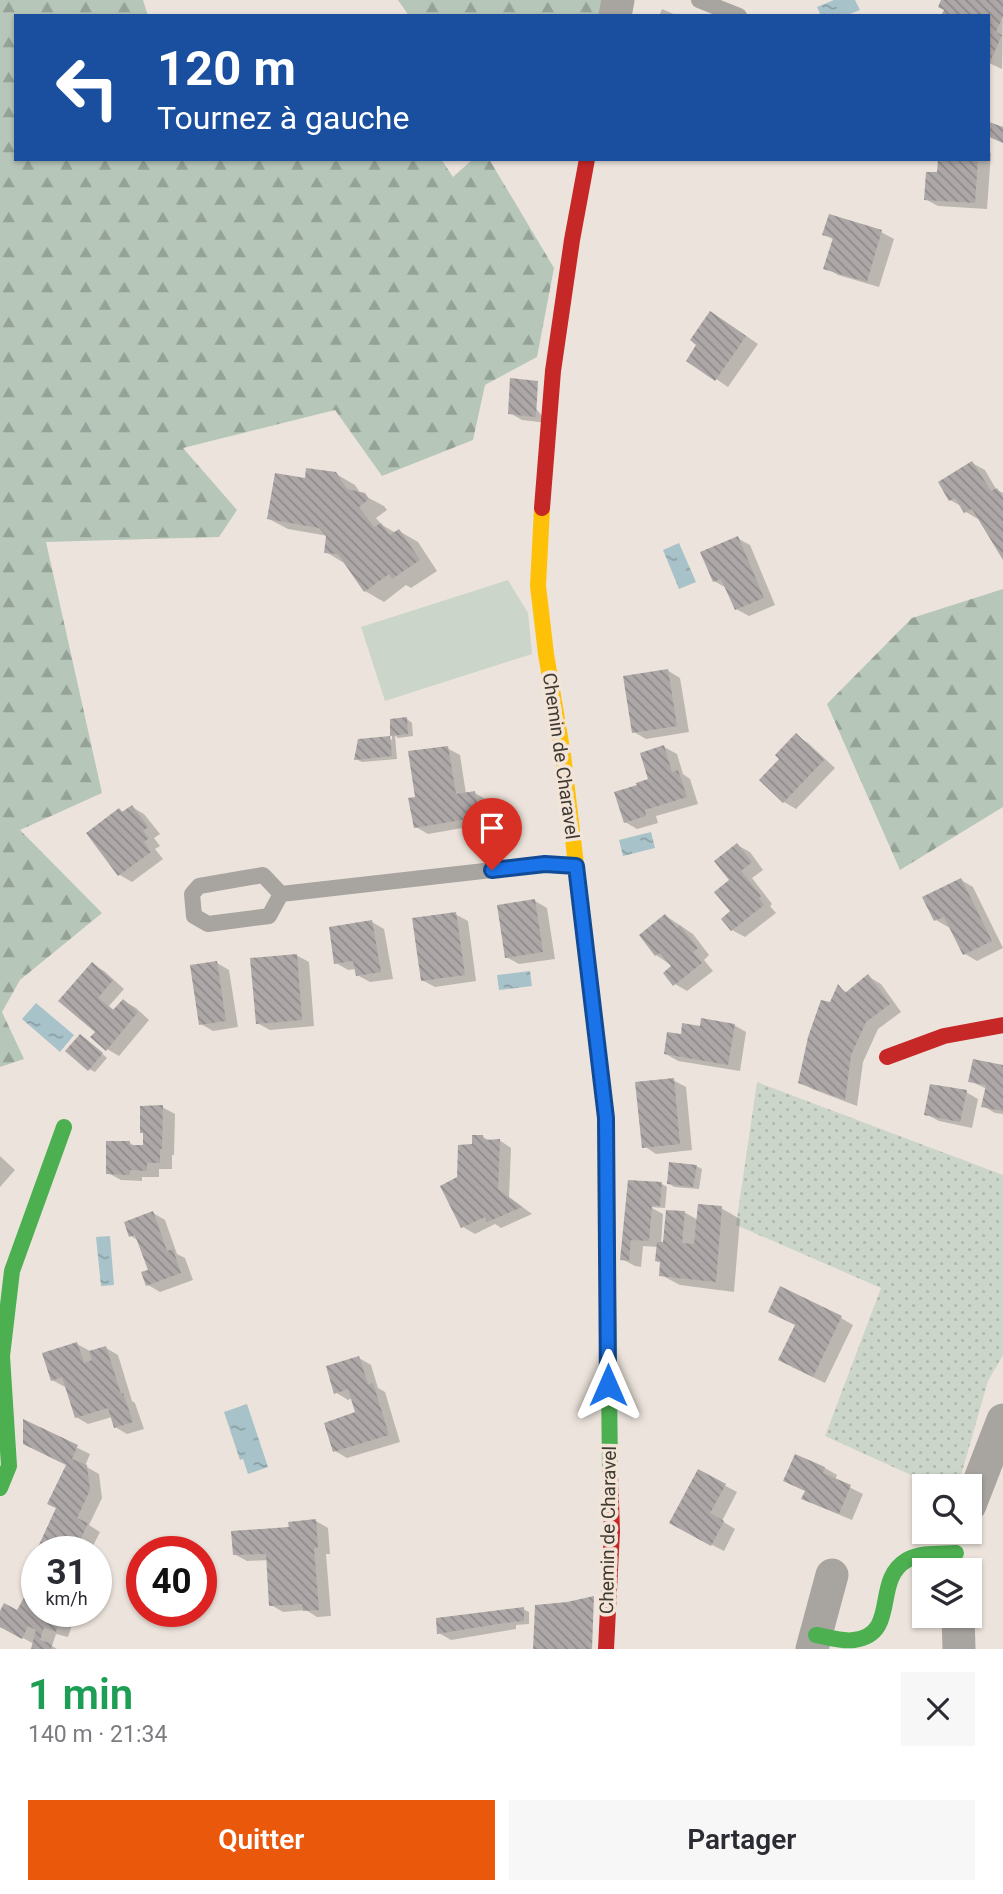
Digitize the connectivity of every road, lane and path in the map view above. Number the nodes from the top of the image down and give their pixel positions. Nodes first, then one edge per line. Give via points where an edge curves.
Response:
1 (699, 0) edge
2 (733, 14) edge
3 (587, 161) edge
4 (576, 866) junction
5 (281, 894) junction
6 (1003, 1026) edge
7 (887, 1057) dead end
8 (64, 1126) dead end
9 (1003, 1420) edge
10 (982, 1474) edge
11 (0, 1488) edge
12 (957, 1551) edge
13 (832, 1575) dead end
14 (958, 1628) edge
15 (814, 1642) edge
16 (606, 1649) edge
17 (959, 1649) edge

1 - 2 lane
3 - 4 street, Chemin de Charavel via 553,371 538,586
4 - 5 lane via 545,864
4 - 16 street, Chemin de Charavel via 606,1118 612,1531
5 - 5 lane via 269,916 208,924 194,916 192,894 199,886 263,875
6 - 7 street via 948,1034
8 - 11 street via 12,1271 2,1356 9,1466
9 - 10 street
12 - 15 street via 917,1557 898,1566 884,1593 882,1622 870,1635
13 - 15 street
14 - 17 street

